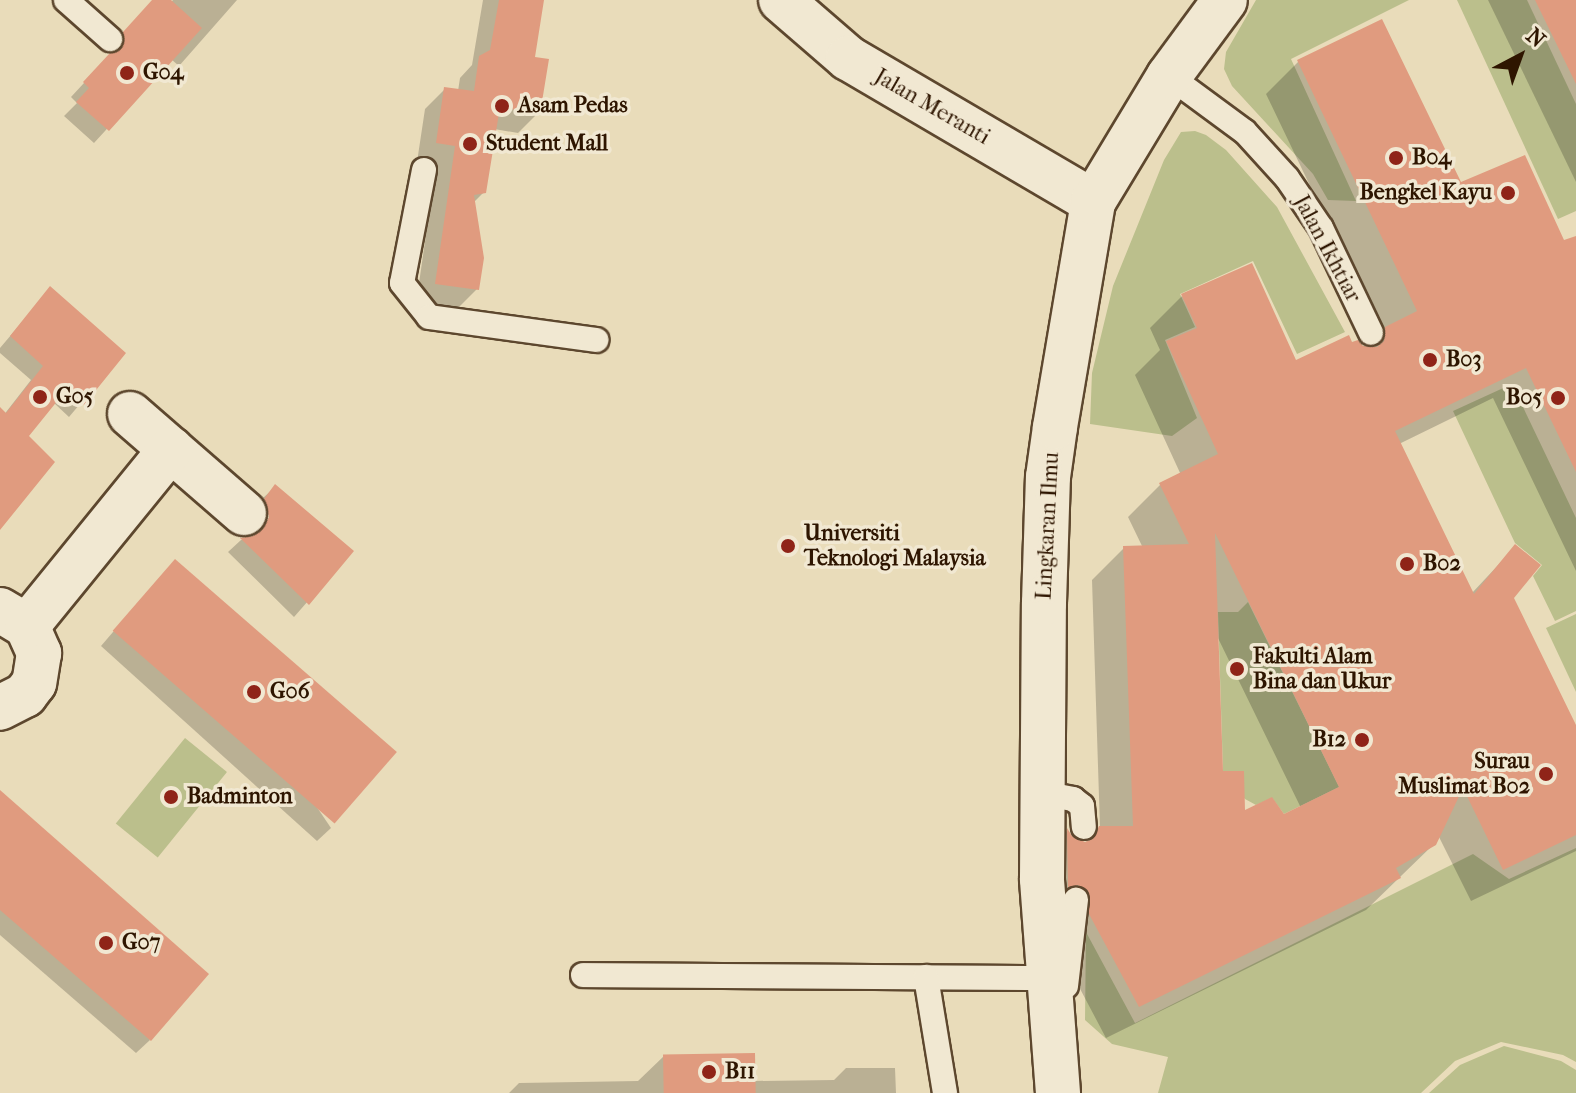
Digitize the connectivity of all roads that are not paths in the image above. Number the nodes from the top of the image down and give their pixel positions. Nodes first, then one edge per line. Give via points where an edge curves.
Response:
1 (66, 0) edge
2 (781, 0) edge
3 (1225, 0) edge
4 (110, 39) dead end
5 (1169, 76) junction
6 (424, 170) dead end
7 (1093, 202) junction
8 (1371, 333) dead end
9 (596, 340) dead end
10 (130, 414) dead end
11 (171, 449) junction
12 (244, 513) dead end
13 (13, 618) edge
14 (0, 708) edge
15 (1042, 793) junction
16 (1084, 827) dead end
17 (1076, 900) dead end
18 (583, 975) dead end
19 (926, 977) junction
20 (1051, 978) junction
21 (1057, 1083) edge
22 (945, 1093) edge

1 - 4 lane
2 - 7 street, Jalan Meranti via 848,58
3 - 5 street, Lingkaran Ilmu
5 - 7 street, Lingkaran Ilmu
5 - 8 lane, Jalan Ikhtiar via 1245,132 1287,178 1321,228
6 - 9 lane via 402,283 429,317
7 - 15 street, Lingkaran Ilmu via 1048,477
10 - 11 street
11 - 12 street
11 - 13 street
13 - 14 street via 39,653 34,683 25,695
15 - 16 lane via 1082,806
15 - 20 street, Lingkaran Ilmu via 1042,879
17 - 21 lane
18 - 19 lane
19 - 20 lane
19 - 22 lane
20 - 21 street, Lingkaran Ilmu

